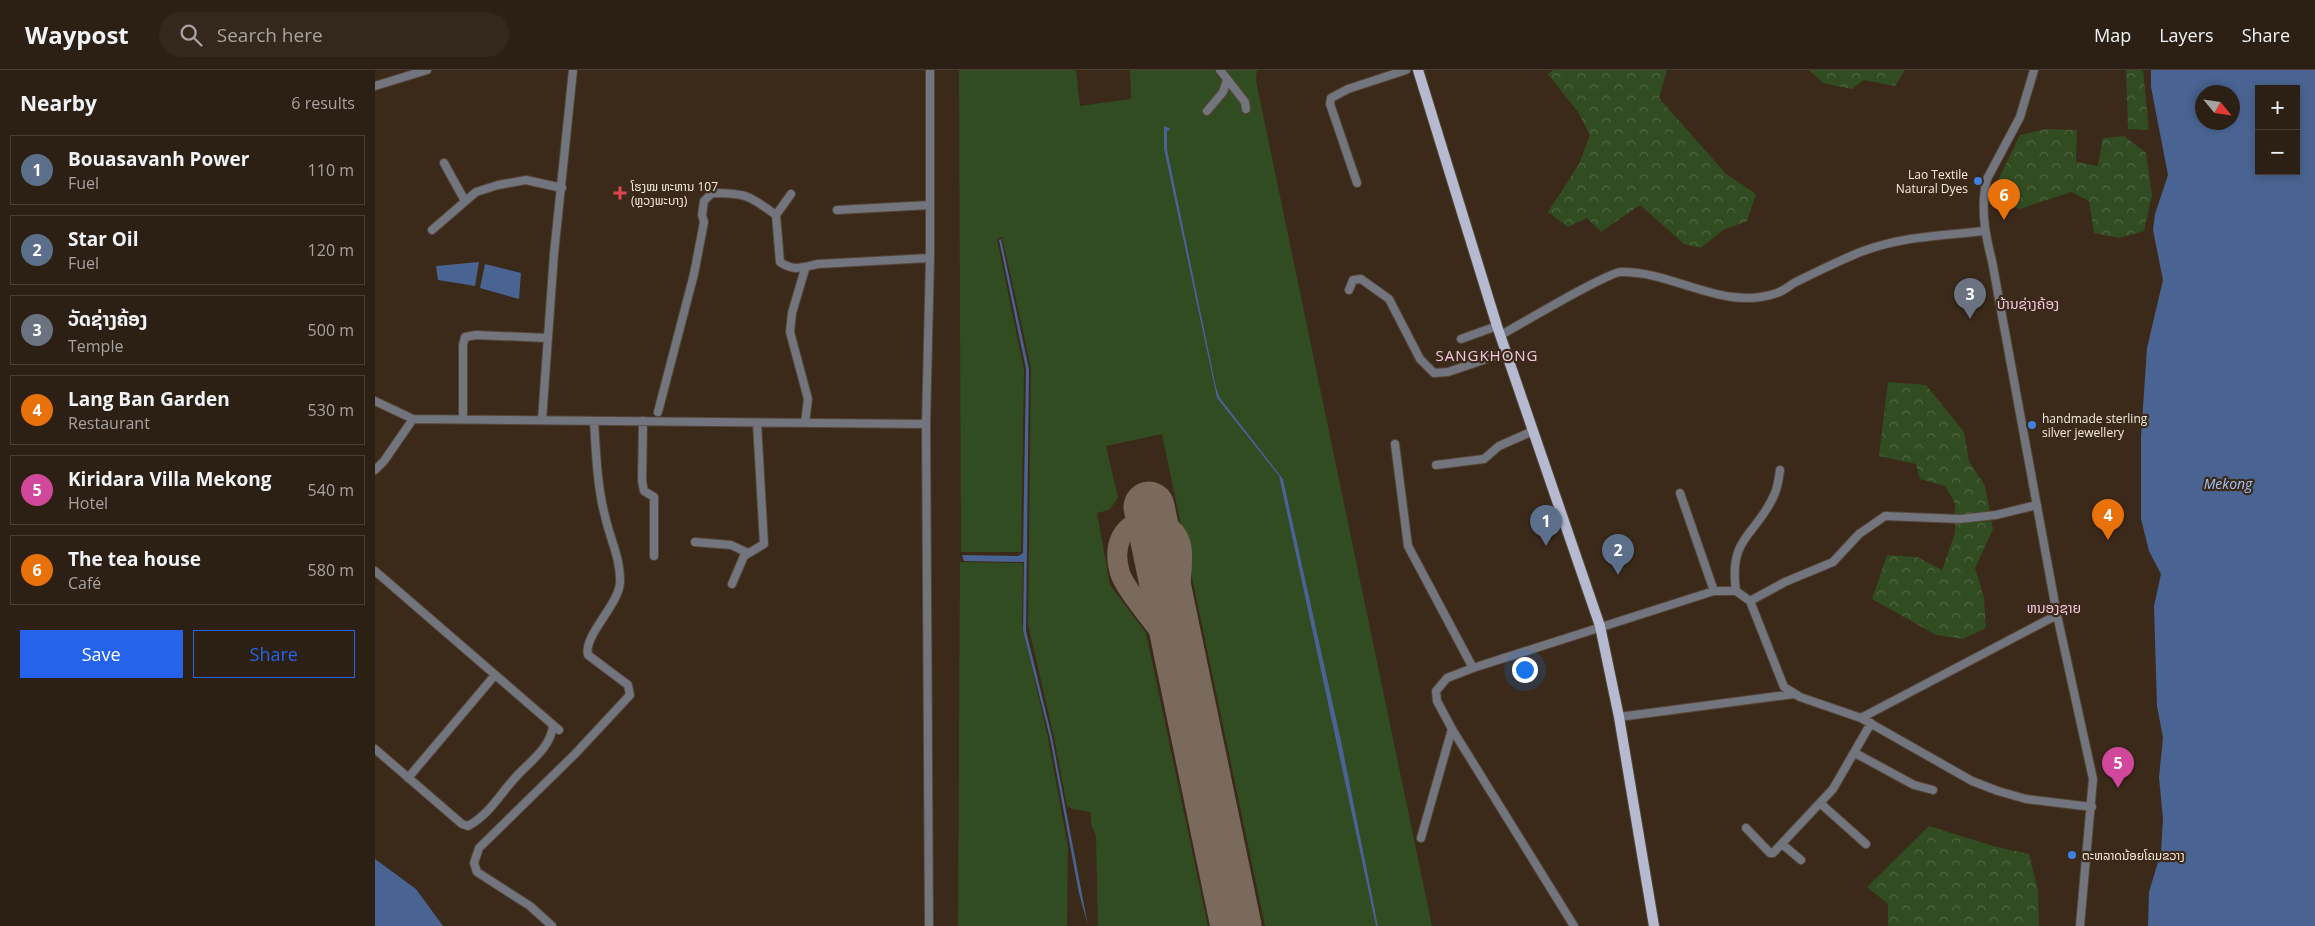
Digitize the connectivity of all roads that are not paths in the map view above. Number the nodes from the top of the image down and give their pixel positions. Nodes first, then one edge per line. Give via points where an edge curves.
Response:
1 (427, 70) edge
2 (573, 70) edge
3 (931, 70) edge
4 (1220, 70) edge
5 (1406, 70) edge
6 (1417, 70) edge
7 (2034, 70) edge
8 (1227, 80) junction
9 (375, 86) edge
10 (1246, 109) dead end
11 (1207, 111) dead end
12 (445, 164) dead end
13 (1357, 183) dead end
14 (562, 188) junction
15 (791, 194) dead end
16 (465, 201) junction
17 (930, 205) junction
18 (837, 210) dead end
19 (775, 215) junction
20 (432, 230) dead end
21 (1984, 231) junction
22 (930, 258) junction
23 (805, 269) junction
24 (1349, 290) dead end
25 (1499, 330) junction
26 (548, 338) junction
27 (1461, 338) dead end
28 (1507, 352) junction
29 (375, 401) edge
30 (658, 412) dead end
31 (413, 419) junction
32 (463, 419) junction
33 (541, 420) junction
34 (594, 421) junction
35 (643, 422) junction
36 (757, 423) junction
37 (805, 423) junction
38 (926, 424) junction
39 (1533, 431) junction
40 (1395, 444) dead end
41 (1436, 465) dead end
42 (376, 470) edge
43 (1780, 470) dead end
44 (1680, 494) dead end
45 (2037, 505) junction
46 (695, 542) dead end
47 (748, 553) junction
48 (654, 556) dead end
49 (375, 570) edge
50 (732, 584) dead end
51 (1715, 591) junction
52 (1737, 591) junction
53 (1750, 601) junction
54 (2057, 615) junction
55 (1600, 626) junction
56 (1473, 668) junction
57 (495, 675) junction
58 (1794, 694) junction
59 (1619, 717) junction
60 (1861, 718) junction
61 (1871, 723) junction
62 (1452, 730) junction
63 (375, 749) edge
64 (1855, 753) junction
65 (408, 778) junction
66 (1933, 790) dead end
67 (1820, 803) junction
68 (2092, 807) junction
69 (1747, 828) dead end
70 (1421, 838) dead end
71 (1782, 844) junction
72 (1866, 844) dead end
73 (1801, 860) dead end
74 (552, 926) edge
75 (929, 926) edge
76 (1574, 926) edge
77 (1654, 926) edge
78 (2080, 926) edge

1 - 9 street
2 - 14 street
3 - 17 street
4 - 8 street
5 - 13 street via 1331,98 1330,104
6 - 25 main road
7 - 21 street via 2020,117 1987,179
8 - 10 street via 1245,102
8 - 11 street via 1223,92
12 - 16 street
14 - 16 street via 526,180 476,192
14 - 26 street via 555,235
15 - 19 street
16 - 20 street
17 - 18 street
17 - 22 street
19 - 23 street via 780,262
19 - 30 street via 752,198 734,193 711,193 704,201 704,222 694,274
21 - 25 street via 1895,240 1857,254 1777,293 1760,296 1714,295 1658,278 1620,272
21 - 45 street
22 - 23 street via 818,264
22 - 38 street
23 - 37 street via 790,332 807,399
24 - 28 street via 1353,280 1361,278 1389,299 1420,359 1434,373 1448,372
25 - 27 street
25 - 28 main road
26 - 32 street via 465,337
26 - 33 street
28 - 39 main road
29 - 31 street
31 - 32 street
31 - 42 street
32 - 33 street
33 - 34 street
34 - 35 street
34 - 74 street via 605,516 619,562 620,582 615,600 592,637 587,652 629,685 630,695 479,848 474,862 477,872 530,906
35 - 36 street
35 - 48 street via 641,481 644,491 654,498
36 - 37 street
36 - 47 street via 764,541 761,547
37 - 38 street
38 - 75 street
39 - 41 street via 1499,446 1485,459
39 - 55 main road
40 - 56 street via 1408,546
43 - 52 street via 1775,492 1745,536 1734,560
44 - 51 street
45 - 53 street via 1961,519 1885,516 1859,534 1833,562
45 - 54 street
46 - 47 street via 731,545
47 - 50 street via 741,561
49 - 57 street
51 - 52 street
51 - 55 street
52 - 53 street
53 - 58 street via 1780,680
54 - 60 street
54 - 68 street via 2093,780
55 - 56 street
55 - 59 main road
56 - 62 street via 1447,678 1436,691 1437,701
57 - 65 street
57 - 65 street via 556,728 544,748 513,779 487,812 468,826
58 - 59 street
58 - 60 street
59 - 77 main road
60 - 61 street
61 - 64 street
61 - 68 street via 1972,781 1998,791
62 - 70 street
62 - 76 street
63 - 65 street
64 - 66 street via 1914,785
64 - 67 street via 1833,789
67 - 71 street
67 - 72 street
68 - 78 street
69 - 71 street via 1770,853
71 - 73 street

